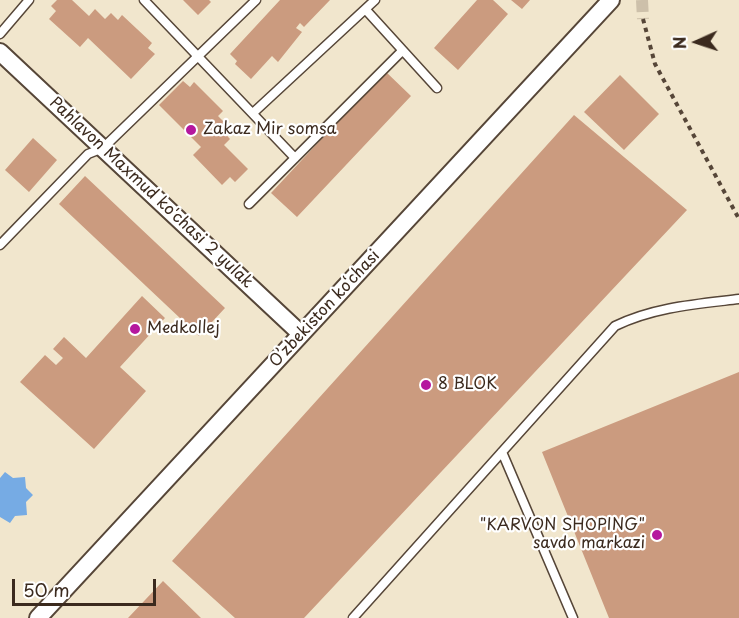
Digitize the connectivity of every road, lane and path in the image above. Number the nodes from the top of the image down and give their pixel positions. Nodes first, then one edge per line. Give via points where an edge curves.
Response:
1 (29, 0) edge
2 (144, 0) edge
3 (256, 0) edge
4 (375, 0) edge
5 (611, 0) edge
6 (366, 10) junction
7 (643, 19) tunnel mouth
8 (0, 34) edge
9 (402, 51) junction
10 (0, 52) edge
11 (200, 56) junction
12 (437, 88) dead end
13 (253, 113) junction
14 (103, 148) junction
15 (295, 158) junction
16 (249, 204) dead end
17 (739, 219) edge
18 (0, 245) edge
19 (739, 298) edge
20 (301, 334) junction
21 (502, 452) junction
22 (42, 617) edge
23 (353, 618) edge
24 (573, 618) edge

1 - 8 lane
2 - 11 lane
3 - 11 lane
4 - 6 lane
5 - 20 street, O’zbekiston ko‘chasi
6 - 9 lane
6 - 13 lane
7 - 17 path via 656,64
9 - 12 lane
9 - 15 lane
10 - 14 street, Pahlavon Maxmud ko'chasi 2 yulak
11 - 13 lane
11 - 14 lane
13 - 15 lane
14 - 18 lane via 88,154
14 - 20 street, Pahlavon Maxmud ko'chasi 2 yulak
15 - 16 lane
19 - 21 lane via 672,307 637,315 615,326
20 - 22 street, O’zbekiston ko‘chasi
21 - 23 lane
21 - 24 lane

